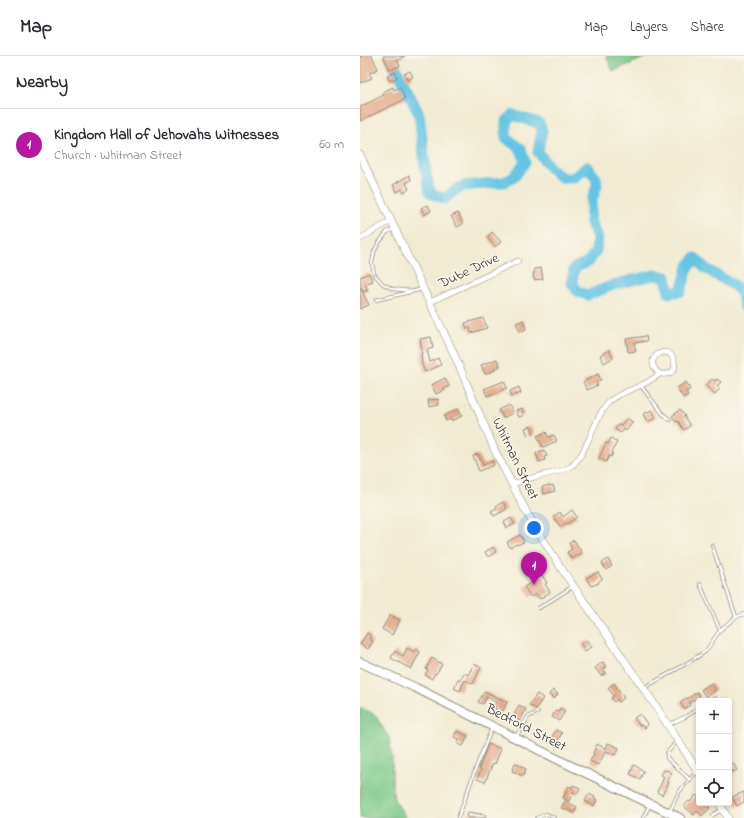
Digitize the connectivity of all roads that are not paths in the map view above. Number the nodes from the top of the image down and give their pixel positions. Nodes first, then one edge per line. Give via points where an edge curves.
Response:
1 (360, 154) edge
2 (392, 221) junction
3 (395, 228) junction
4 (360, 239) edge
5 (518, 261) dead end
6 (424, 289) junction
7 (411, 291) junction
8 (376, 300) dead end
9 (430, 302) junction
10 (660, 374) junction
11 (641, 386) junction
12 (670, 420) dead end
13 (512, 484) junction
14 (712, 545) dead end
15 (700, 584) dead end
16 (574, 587) junction
17 (538, 608) dead end
18 (744, 614) edge
19 (736, 617) junction
20 (720, 630) junction
21 (360, 662) edge
22 (643, 688) junction
23 (696, 710) edge
24 (538, 712) dead end
25 (668, 725) junction
26 (493, 726) junction
27 (515, 738) junction
28 (678, 740) junction
29 (697, 770) edge
30 (696, 774) edge
31 (690, 780) junction
32 (650, 804) junction
33 (721, 806) edge
34 (669, 813) junction
35 (713, 815) dead end
36 (458, 818) edge
37 (537, 818) edge
38 (554, 818) edge
39 (643, 818) edge
40 (680, 818) edge
41 (728, 818) edge

1 - 2 main road, Whitman Street
2 - 3 main road, Whitman Street
2 - 4 street
3 - 6 main road, Whitman Street
3 - 7 lane via 387,232 374,252 374,274 383,284 393,289
5 - 9 street, Dube Drive
6 - 7 lane
6 - 9 main road, Whitman Street
7 - 8 lane
9 - 13 main road, Whitman Street via 489,439
10 - 10 street via 654,368 654,359 661,352 669,352 675,362 674,368 670,373
10 - 11 street
11 - 12 lane
11 - 13 street via 610,401 595,424 583,451 570,466
13 - 16 main road, Whitman Street via 538,532
14 - 19 lane
15 - 20 lane
16 - 17 lane
16 - 22 main road, Whitman Street
18 - 19 lane
19 - 20 lane
20 - 22 lane via 706,651
21 - 26 main road, Bedford Street
22 - 25 main road, Whitman Street
23 - 25 lane
24 - 27 lane via 528,717
25 - 28 main road, Whitman Street
26 - 27 main road, Bedford Street
26 - 36 lane
27 - 32 main road, Bedford Street
28 - 29 main road, Whitman Street
28 - 31 lane via 667,753 667,758
30 - 31 lane
31 - 34 lane via 678,792
32 - 34 main road, Bedford Street
32 - 39 lane
33 - 35 lane
33 - 41 main road
34 - 40 main road, Bedford Street
37 - 38 lane via 546,814

